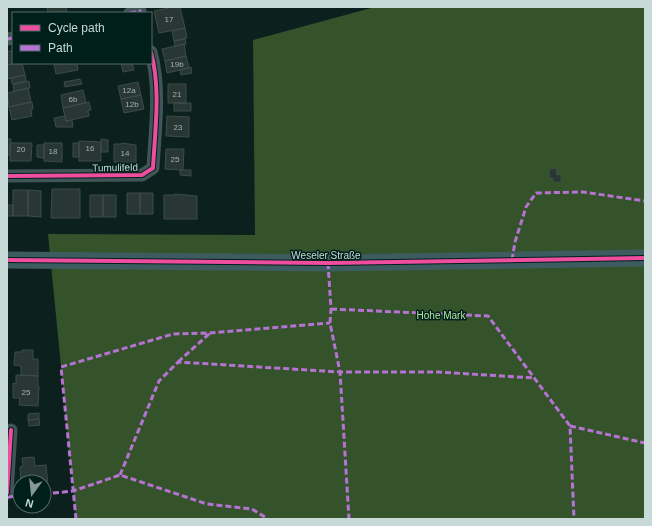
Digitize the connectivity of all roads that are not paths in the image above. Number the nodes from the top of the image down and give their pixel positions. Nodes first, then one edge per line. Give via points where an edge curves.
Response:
1 (152, 56) edge
2 (7, 176) edge
3 (645, 258) edge
4 (7, 260) edge
5 (11, 430) dead end
6 (7, 493) edge

1 - 2 street, Tumulifeld via 155,66 156,100 153,168 142,175
3 - 4 main road, Weseler Straße via 328,263
5 - 6 street

